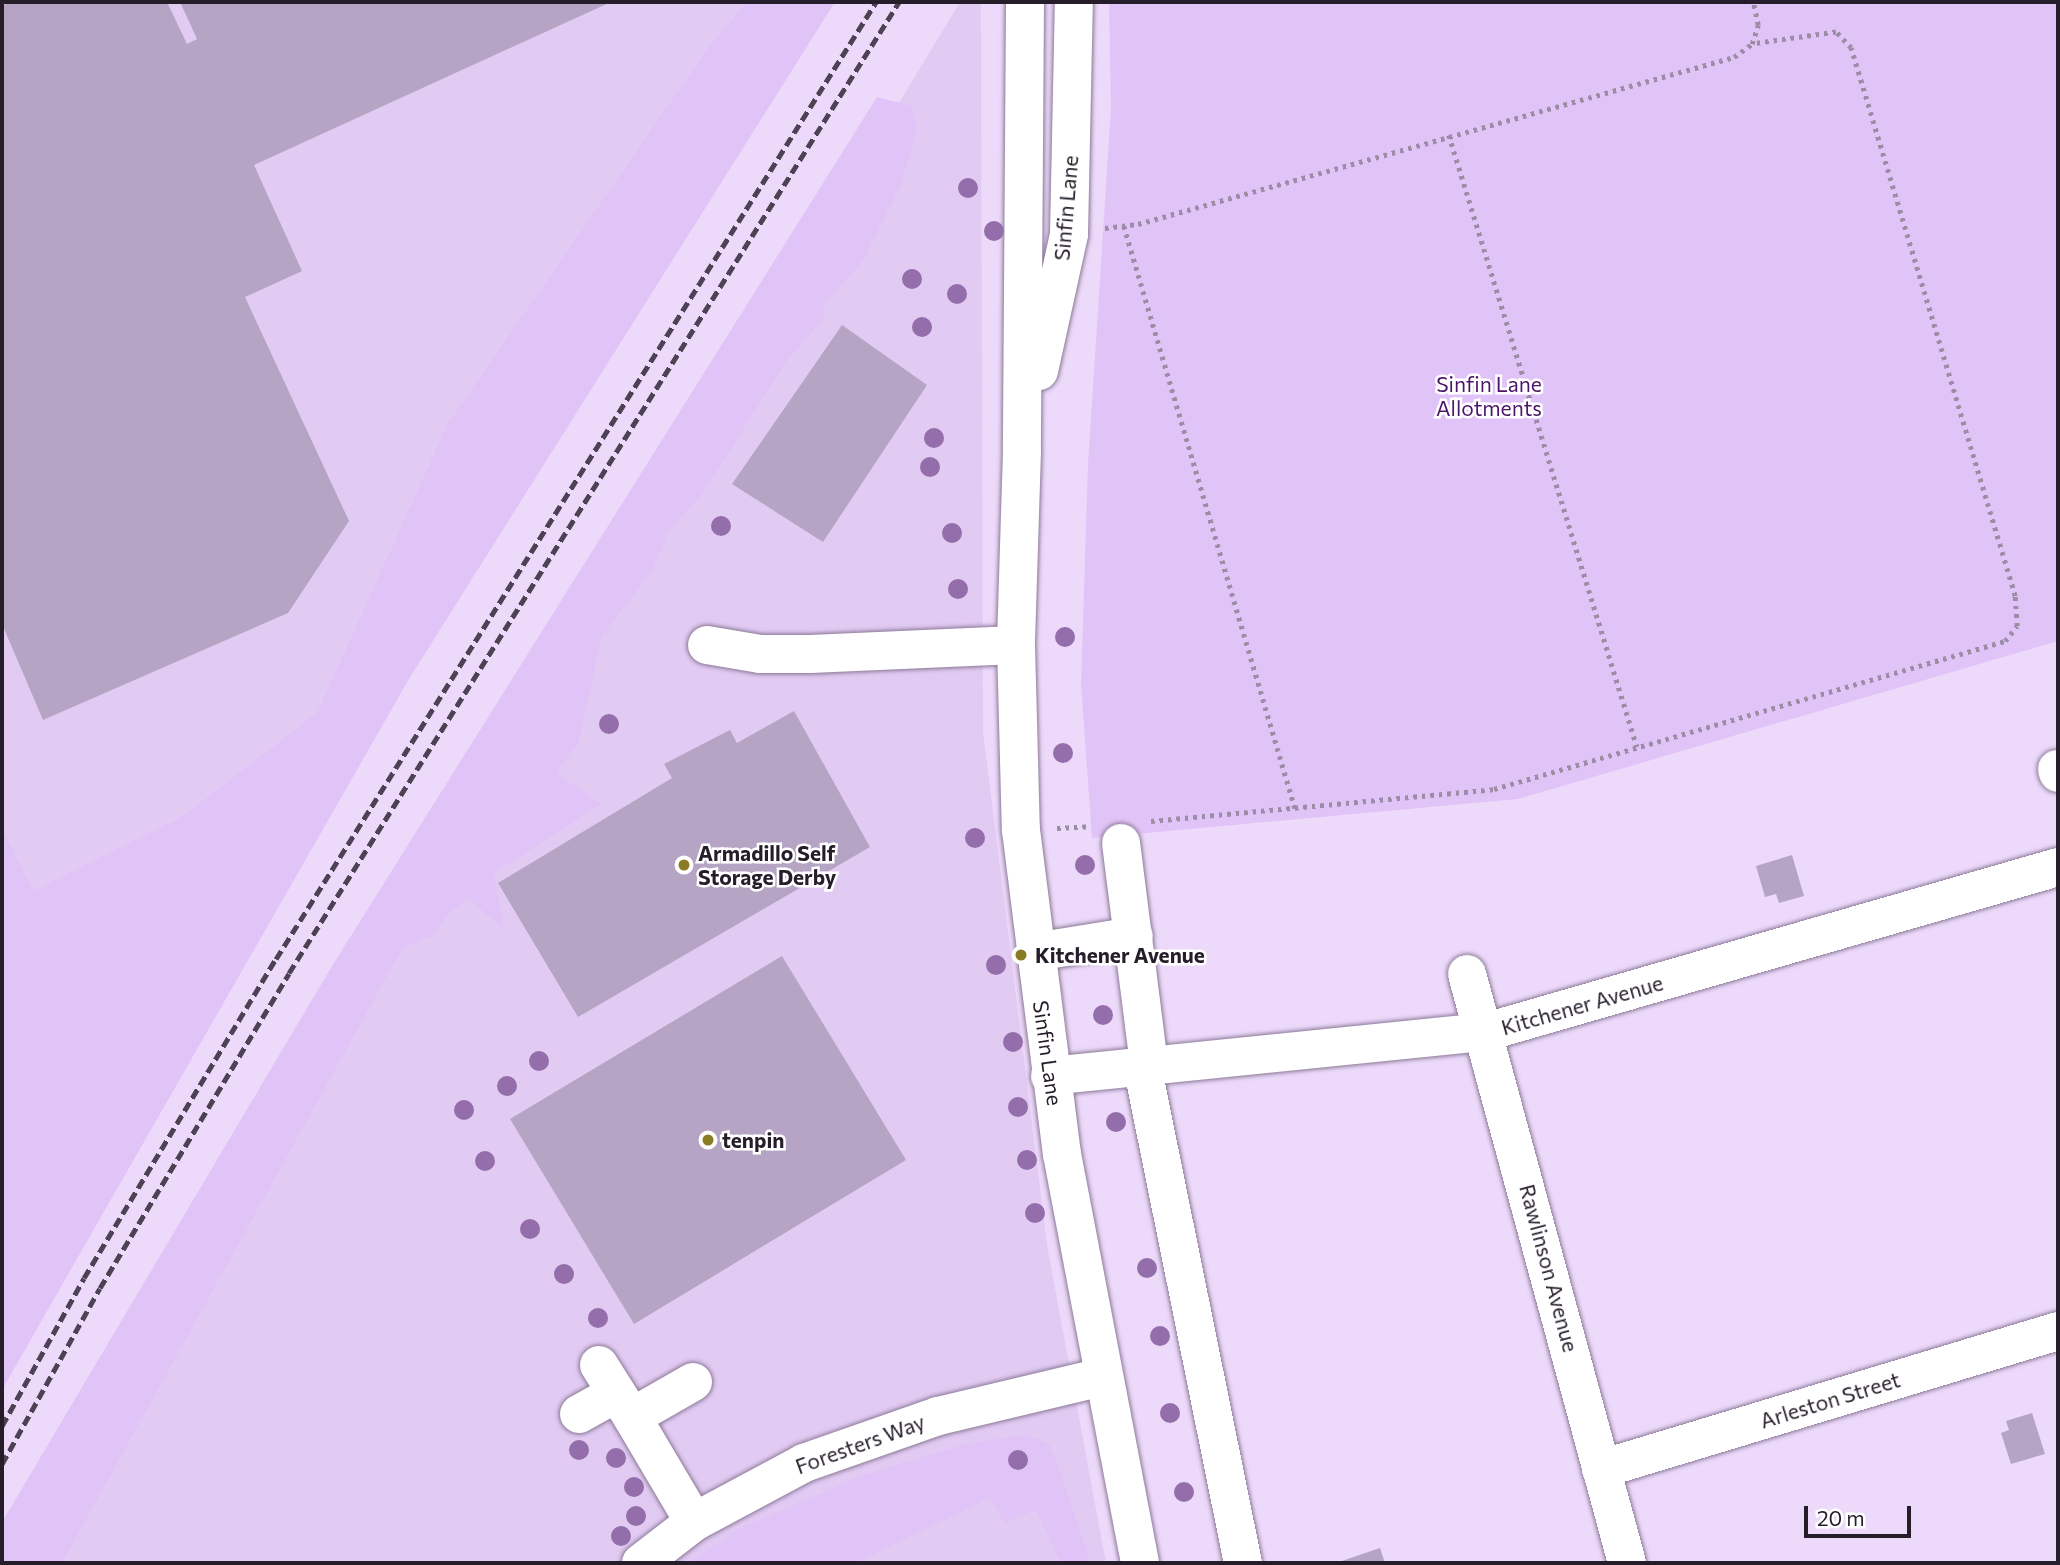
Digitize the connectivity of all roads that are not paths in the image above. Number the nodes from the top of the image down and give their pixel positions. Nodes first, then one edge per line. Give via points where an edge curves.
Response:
1 (1025, 2) edge
2 (1074, 2) edge
3 (1022, 451) junction
4 (706, 645) dead end
5 (1016, 645) junction
6 (1123, 830) road end
7 (2058, 867) edge
8 (1134, 936) junction
9 (1035, 952) junction
10 (1467, 974) dead end
11 (1486, 1032) junction
12 (1146, 1065) junction
13 (1051, 1076) junction
14 (2058, 1331) edge
15 (1102, 1377) junction
16 (693, 1382) dead end
17 (616, 1392) junction
18 (579, 1413) dead end
19 (1601, 1469) junction
20 (694, 1522) junction
21 (641, 1563) edge
22 (1140, 1563) edge
23 (1243, 1563) edge
24 (1626, 1563) edge

1 - 3 street, Sinfin Lane
2 - 3 street, Sinfin Lane via 1069,233
3 - 5 street, Sinfin Lane
4 - 5 street via 810,654
5 - 9 street, Sinfin Lane via 1021,830
6 - 8 street
7 - 11 street, Kitchener Avenue
8 - 9 street
8 - 12 street
9 - 13 street, Sinfin Lane
10 - 11 street, Rawlinson Avenue
11 - 12 street, Kitchener Avenue
11 - 19 street, Rawlinson Avenue
12 - 13 street, Kitchener Avenue
12 - 23 street
13 - 15 street, Sinfin Lane
14 - 19 street, Arleston Street
15 - 20 street, Foresters Way via 877,1434 755,1485
15 - 22 street, Sinfin Lane
16 - 17 street
17 - 18 street
17 - 20 street
19 - 24 street, Rawlinson Avenue
20 - 21 street, Foresters Way

